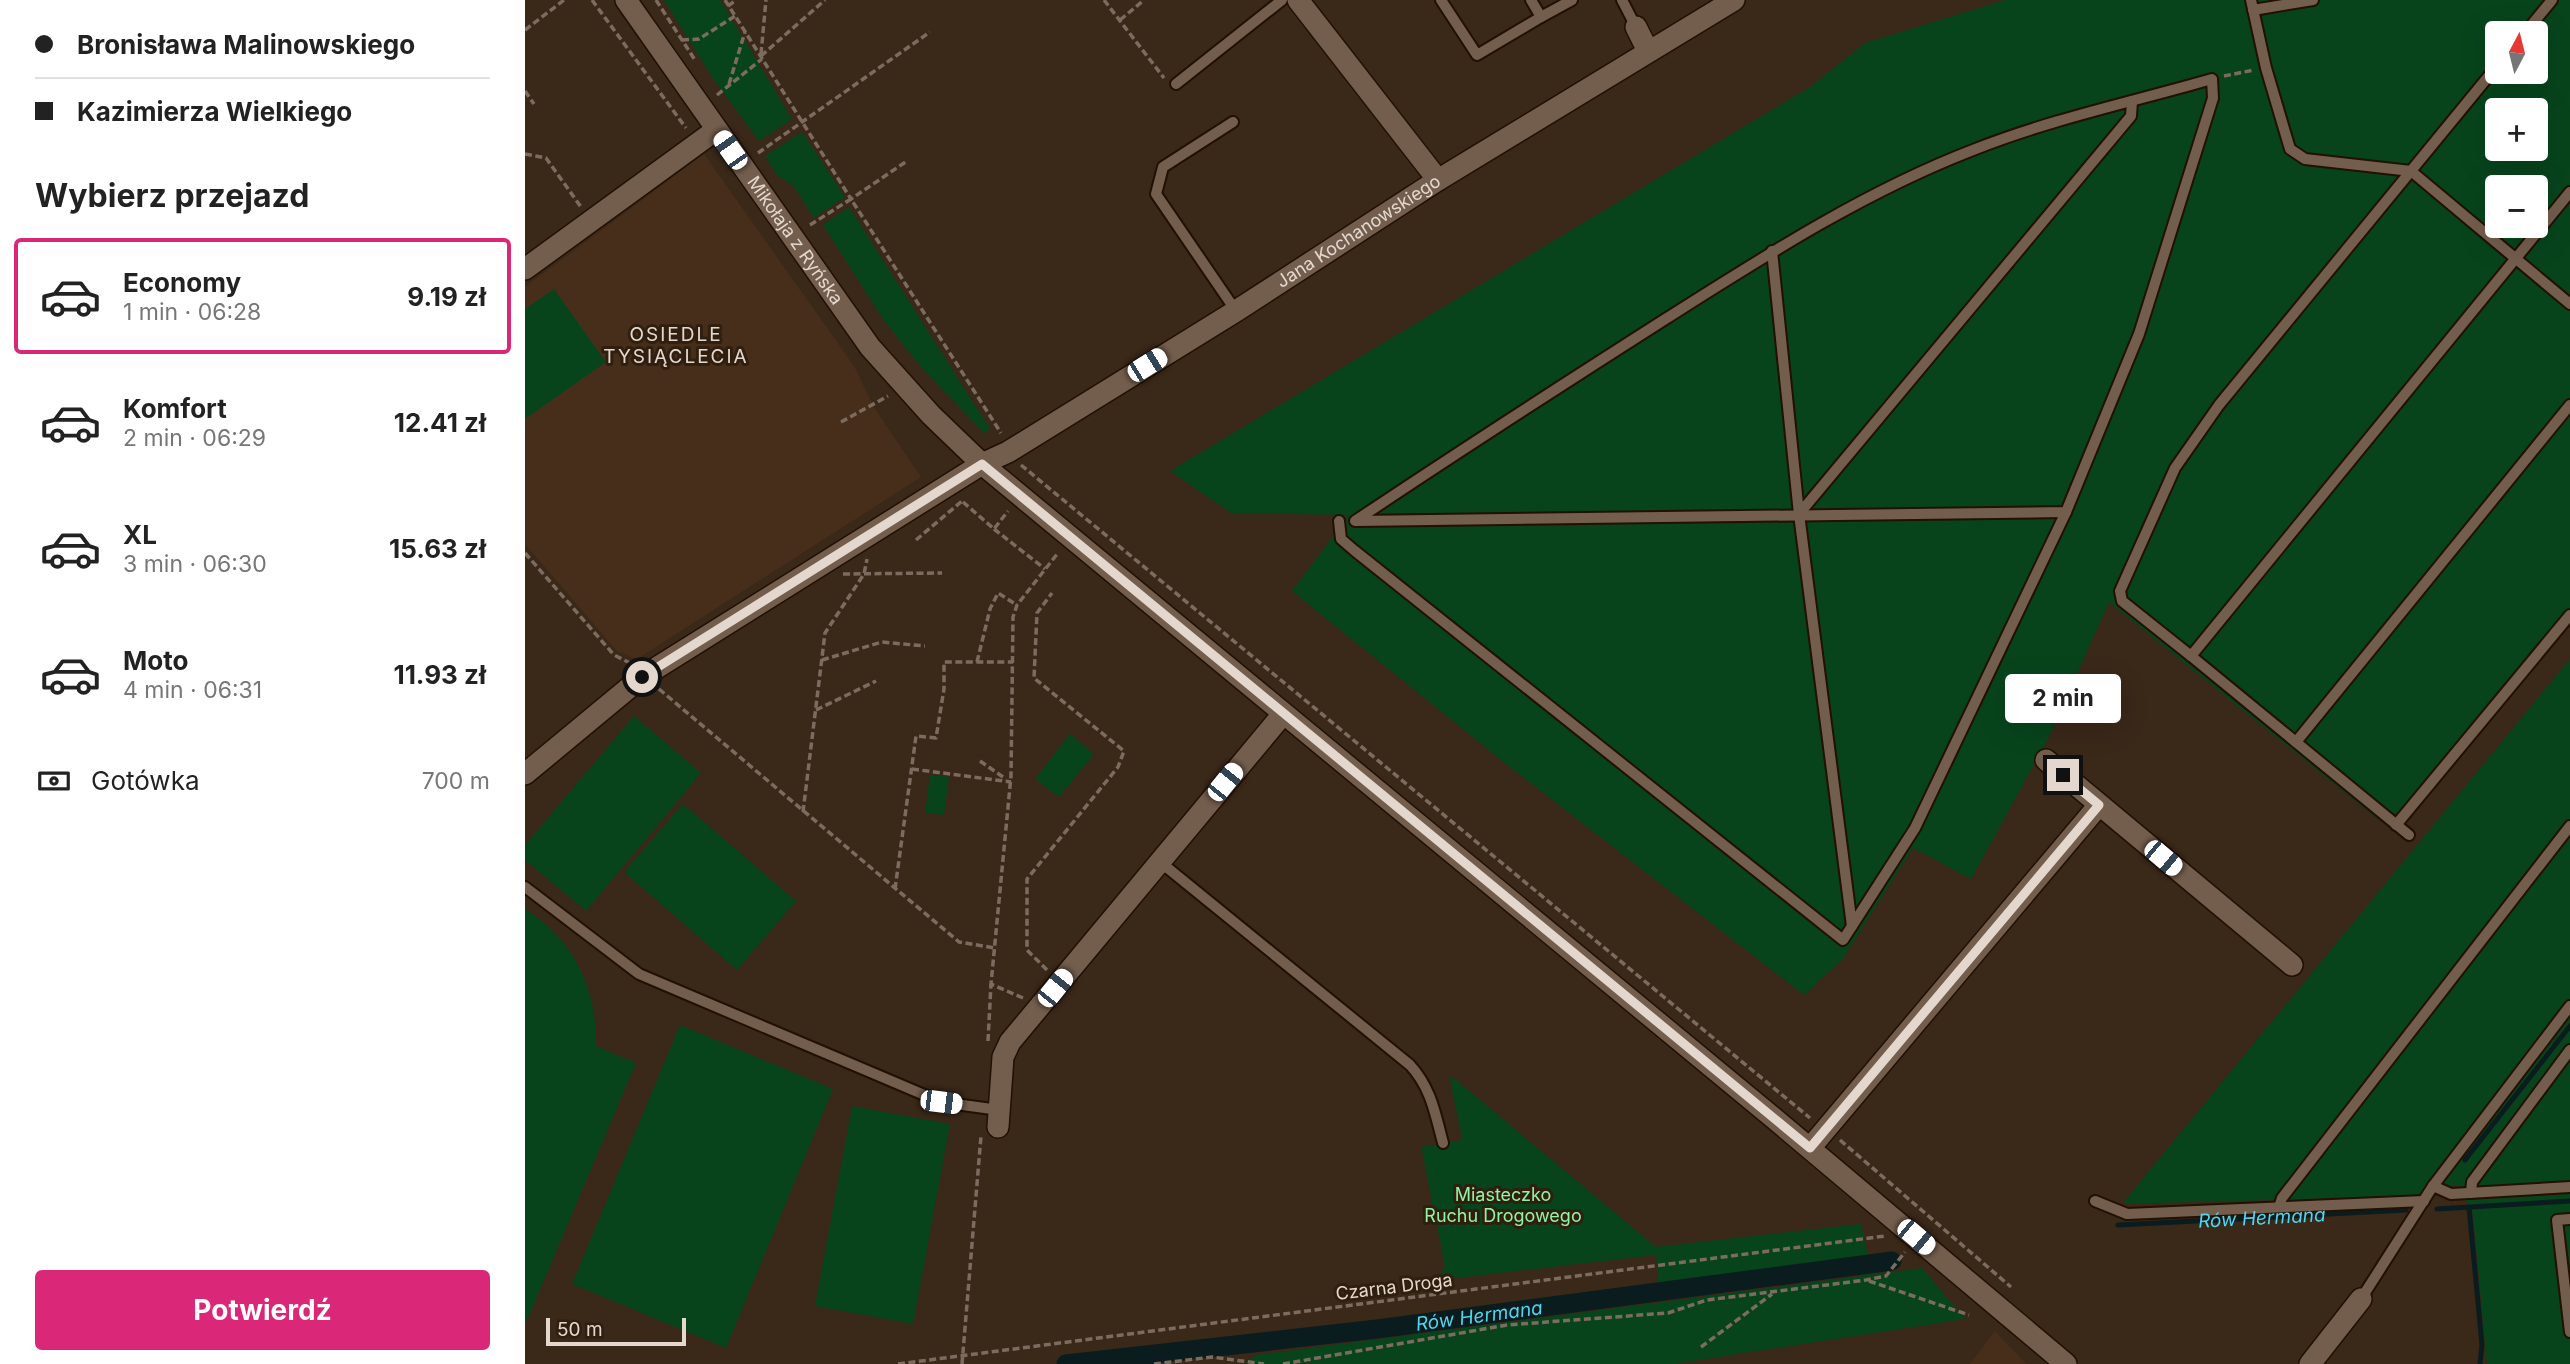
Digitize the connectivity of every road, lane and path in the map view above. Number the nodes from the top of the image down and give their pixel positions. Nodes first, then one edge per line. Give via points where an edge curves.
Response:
1 (564, 0) edge
2 (626, 0) edge
3 (725, 0) edge
4 (736, 0) edge
5 (766, 0) edge
6 (825, 0) edge
7 (1104, 0) edge
8 (1144, 0) edge
9 (1282, 0) edge
10 (1298, 0) edge
11 (1441, 0) edge
12 (1531, 0) edge
13 (1572, 0) edge
14 (1622, 0) edge
15 (1734, 0) edge
16 (2313, 0) edge
17 (2552, 0) edge
18 (2252, 5) edge
19 (729, 6) junction
20 (735, 16) junction
21 (1541, 17) junction
22 (1119, 20) junction
23 (2535, 21) edge
24 (1636, 27) joint
25 (525, 30) edge
26 (745, 32) junction
27 (930, 32) dead end
28 (682, 40) dead end
29 (1649, 51) junction
30 (761, 58) junction
31 (2266, 68) junction
32 (2212, 79) junction
33 (2485, 80) edge
34 (1176, 84) joint
35 (729, 85) junction
36 (525, 91) edge
37 (717, 95) dead end
38 (2132, 102) junction
39 (534, 104) dead end
40 (1233, 121) dead end
41 (802, 122) junction
42 (716, 130) junction
43 (525, 154) edge
44 (756, 155) dead end
45 (907, 161) dead end
46 (2410, 171) junction
47 (1438, 180) junction
48 (2570, 192) edge
49 (851, 199) junction
50 (585, 213) dead end
51 (810, 225) dead end
52 (1772, 251) junction
53 (2515, 259) junction
54 (525, 268) edge
55 (2570, 304) edge
56 (1236, 311) junction
57 (892, 393) dead end
58 (2570, 405) edge
59 (841, 422) dead end
60 (999, 439) dead end
61 (1013, 457) dead end
62 (982, 464) junction
63 (957, 493) dead end
64 (963, 502) junction
65 (1011, 507) dead end
66 (2066, 512) junction
67 (1799, 514) junction
68 (1339, 521) dead end
69 (994, 529) junction
70 (916, 540) dead end
71 (1061, 550) dead end
72 (878, 552) dead end
73 (525, 553) edge
74 (867, 559) junction
75 (859, 564) dead end
76 (850, 569) dead end
77 (1045, 569) junction
78 (942, 573) dead end
79 (864, 574) junction
80 (1052, 593) dead end
81 (1017, 605) junction
82 (2570, 615) edge
83 (925, 646) dead end
84 (2191, 656) junction
85 (822, 660) junction
86 (978, 662) junction
87 (1013, 662) junction
88 (642, 677) junction
89 (876, 681) dead end
90 (816, 710) junction
91 (1283, 714) junction
92 (2296, 742) junction
93 (2046, 760) dead end
94 (980, 761) dead end
95 (912, 769) junction
96 (525, 774) edge
97 (1011, 782) junction
98 (2099, 805) junction
99 (803, 812) junction
100 (2396, 825) junction
101 (2570, 826) edge
102 (2409, 835) dead end
103 (1159, 861) junction
104 (525, 887) edge
105 (895, 889) junction
106 (1852, 926) junction
107 (995, 947) junction
108 (2292, 965) dead end
109 (1051, 974) dead end
110 (991, 984) junction
111 (1028, 1001) dead end
112 (2570, 1006) edge
113 (988, 1050) dead end
114 (2570, 1051) edge
115 (994, 1115) junction
116 (1818, 1123) dead end
117 (1833, 1135) dead end
118 (1443, 1143) dead end
119 (1810, 1148) junction
120 (2433, 1186) junction
121 (2570, 1187) edge
122 (2471, 1193) junction
123 (2095, 1200) dead end
124 (2424, 1201) junction
125 (2279, 1207) junction
126 (2570, 1219) edge
127 (1891, 1232) dead end
128 (1909, 1247) dead end
129 (1866, 1280) junction
130 (2011, 1287) dead end
131 (1775, 1292) junction
132 (2361, 1299) joint
133 (1969, 1315) dead end
134 (2570, 1332) edge
135 (1701, 1347) dead end
136 (963, 1356) junction
137 (898, 1364) edge
138 (962, 1364) edge
139 (1154, 1364) edge
140 (1264, 1364) edge
141 (1283, 1364) edge
142 (2066, 1364) edge
143 (2310, 1364) edge

1 - 25 path
2 - 42 street, Mikołaja z Ryńska
3 - 19 path
4 - 19 path
5 - 30 path
6 - 30 path
7 - 22 path
8 - 22 path
9 - 34 lane
10 - 47 street
11 - 21 lane via 1477,55
12 - 21 lane
13 - 21 lane
14 - 24 lane
15 - 29 street, Jana Kochanowskiego
16 - 18 lane
17 - 23 lane
18 - 31 lane
19 - 20 path
20 - 26 path
20 - 28 path via 699,39
22 - 34 path via 1171,86
24 - 29 street
26 - 30 path
26 - 35 path
27 - 41 path
29 - 47 street, Jana Kochanowskiego
30 - 35 path
30 - 41 path
31 - 32 path
31 - 46 lane via 2290,149 2305,159
32 - 38 lane
32 - 66 lane via 2213,98 2139,334
33 - 46 lane
35 - 37 path
36 - 39 path
38 - 52 lane via 2080,112 1972,150 1865,197
38 - 67 lane via 2131,117
40 - 56 lane via 1163,167 1156,194
41 - 44 path
41 - 49 path
42 - 54 street
42 - 62 street, Mikołaja z Ryńska via 870,347
43 - 50 path via 546,158
45 - 49 path
46 - 53 lane
46 - 84 lane via 2187,449 2125,579 2122,601
47 - 56 street, Jana Kochanowskiego
48 - 53 lane
49 - 51 path
49 - 60 path via 1001,433
52 - 67 lane
52 - 67 lane via 1355,521
53 - 55 lane
53 - 84 lane
56 - 62 street, Jana Kochanowskiego
57 - 59 path
58 - 92 lane
61 - 116 path via 1034,479
62 - 88 street, Jana Kochanowskiego
62 - 91 street, Mikołaja z Ryńska
63 - 64 path
64 - 69 path
64 - 70 path
65 - 69 path
66 - 67 lane
66 - 106 lane via 1915,828
67 - 106 lane
68 - 106 lane via 1341,538 1355,551 1843,940
69 - 77 path
71 - 77 path
72 - 74 path
73 - 88 path via 614,655 632,664
74 - 75 path
74 - 79 path
76 - 79 path via 842,574
77 - 81 path
78 - 79 path
79 - 85 path via 825,633
80 - 109 path via 1037,613 1034,678 1124,751 1118,767 1027,878 1027,950
81 - 86 path via 998,593
81 - 87 path
82 - 100 lane
83 - 85 path via 882,642
84 - 92 lane
85 - 90 path
86 - 87 path
86 - 95 path via 944,662 936,738 916,736
87 - 97 path
88 - 96 street, Jana Kochanowskiego
88 - 99 path
89 - 90 path
90 - 99 path
91 - 103 street
91 - 119 street, Mikołaja z Ryńska
92 - 100 lane
93 - 98 street
94 - 97 path
95 - 97 path
95 - 105 path
97 - 107 path
98 - 108 street
98 - 119 street
99 - 105 path
100 - 102 lane
101 - 125 lane via 2315,1154
103 - 115 street via 1010,1042 1003,1057
103 - 118 lane via 1410,1065 1431,1096
104 - 115 lane via 639,974 941,1102
105 - 107 path via 959,942
107 - 110 path
110 - 111 path
110 - 113 path
112 - 120 lane
114 - 122 lane via 2472,1182
115 - 136 path
117 - 130 path
119 - 142 street, Mikołaja z Ryńska
120 - 122 lane via 2451,1194
120 - 124 lane
121 - 122 lane
123 - 125 lane via 2127,1213
124 - 125 lane
124 - 132 lane
126 - 134 lane via 2557,1220
127 - 136 path, Czarna Droga via 1884,1237
128 - 129 path via 1886,1276
129 - 131 path
129 - 133 path
131 - 135 path
131 - 141 path via 1707,1300 1668,1313 1507,1325
132 - 143 street
136 - 137 path, Czarna Droga
136 - 138 path
139 - 140 path via 1212,1356

